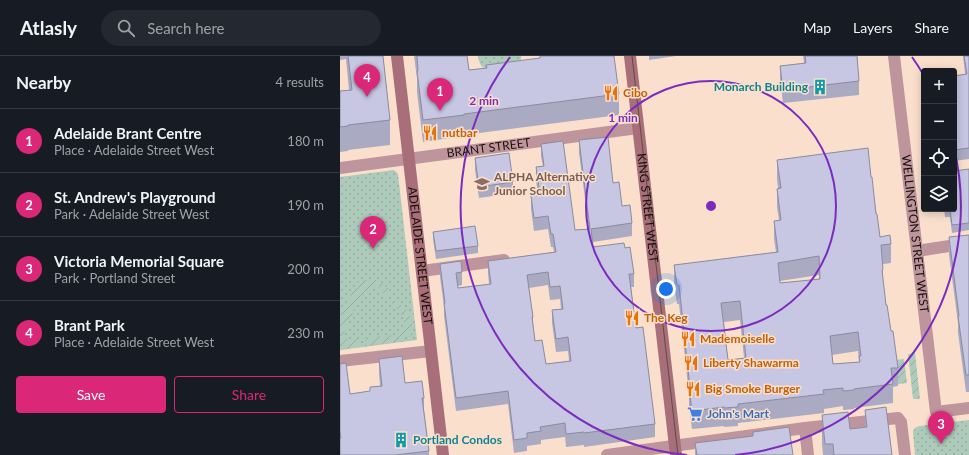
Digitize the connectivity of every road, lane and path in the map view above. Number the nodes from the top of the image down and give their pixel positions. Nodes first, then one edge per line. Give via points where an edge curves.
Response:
1 (397, 56) edge
2 (630, 56) edge
3 (894, 56) edge
4 (638, 128) junction
5 (409, 159) junction
6 (340, 168) edge
7 (969, 243) edge
8 (917, 251) junction
9 (512, 258) edge
10 (422, 271) junction
11 (431, 350) junction
12 (340, 361) edge
13 (969, 408) edge
14 (805, 428) junction
15 (676, 450) edge
16 (443, 455) edge
17 (607, 455) edge
18 (808, 455) edge
19 (905, 455) edge

1 - 5 main road, ADELAIDE STREET WEST
2 - 4 main road, KING STREET WEST
3 - 8 street, WELLINGTON STREET WEST
4 - 5 street, BRANT STREET
4 - 15 main road, KING STREET WEST
5 - 6 street, BRANT STREET
5 - 10 main road, ADELAIDE STREET WEST
7 - 8 street
8 - 13 street, WELLINGTON STREET WEST via 936,412
9 - 10 street
10 - 11 main road, ADELAIDE STREET WEST
11 - 12 street
11 - 16 main road, ADELAIDE STREET WEST
14 - 15 street
14 - 18 street
14 - 19 street via 898,418 901,422
15 - 17 street

